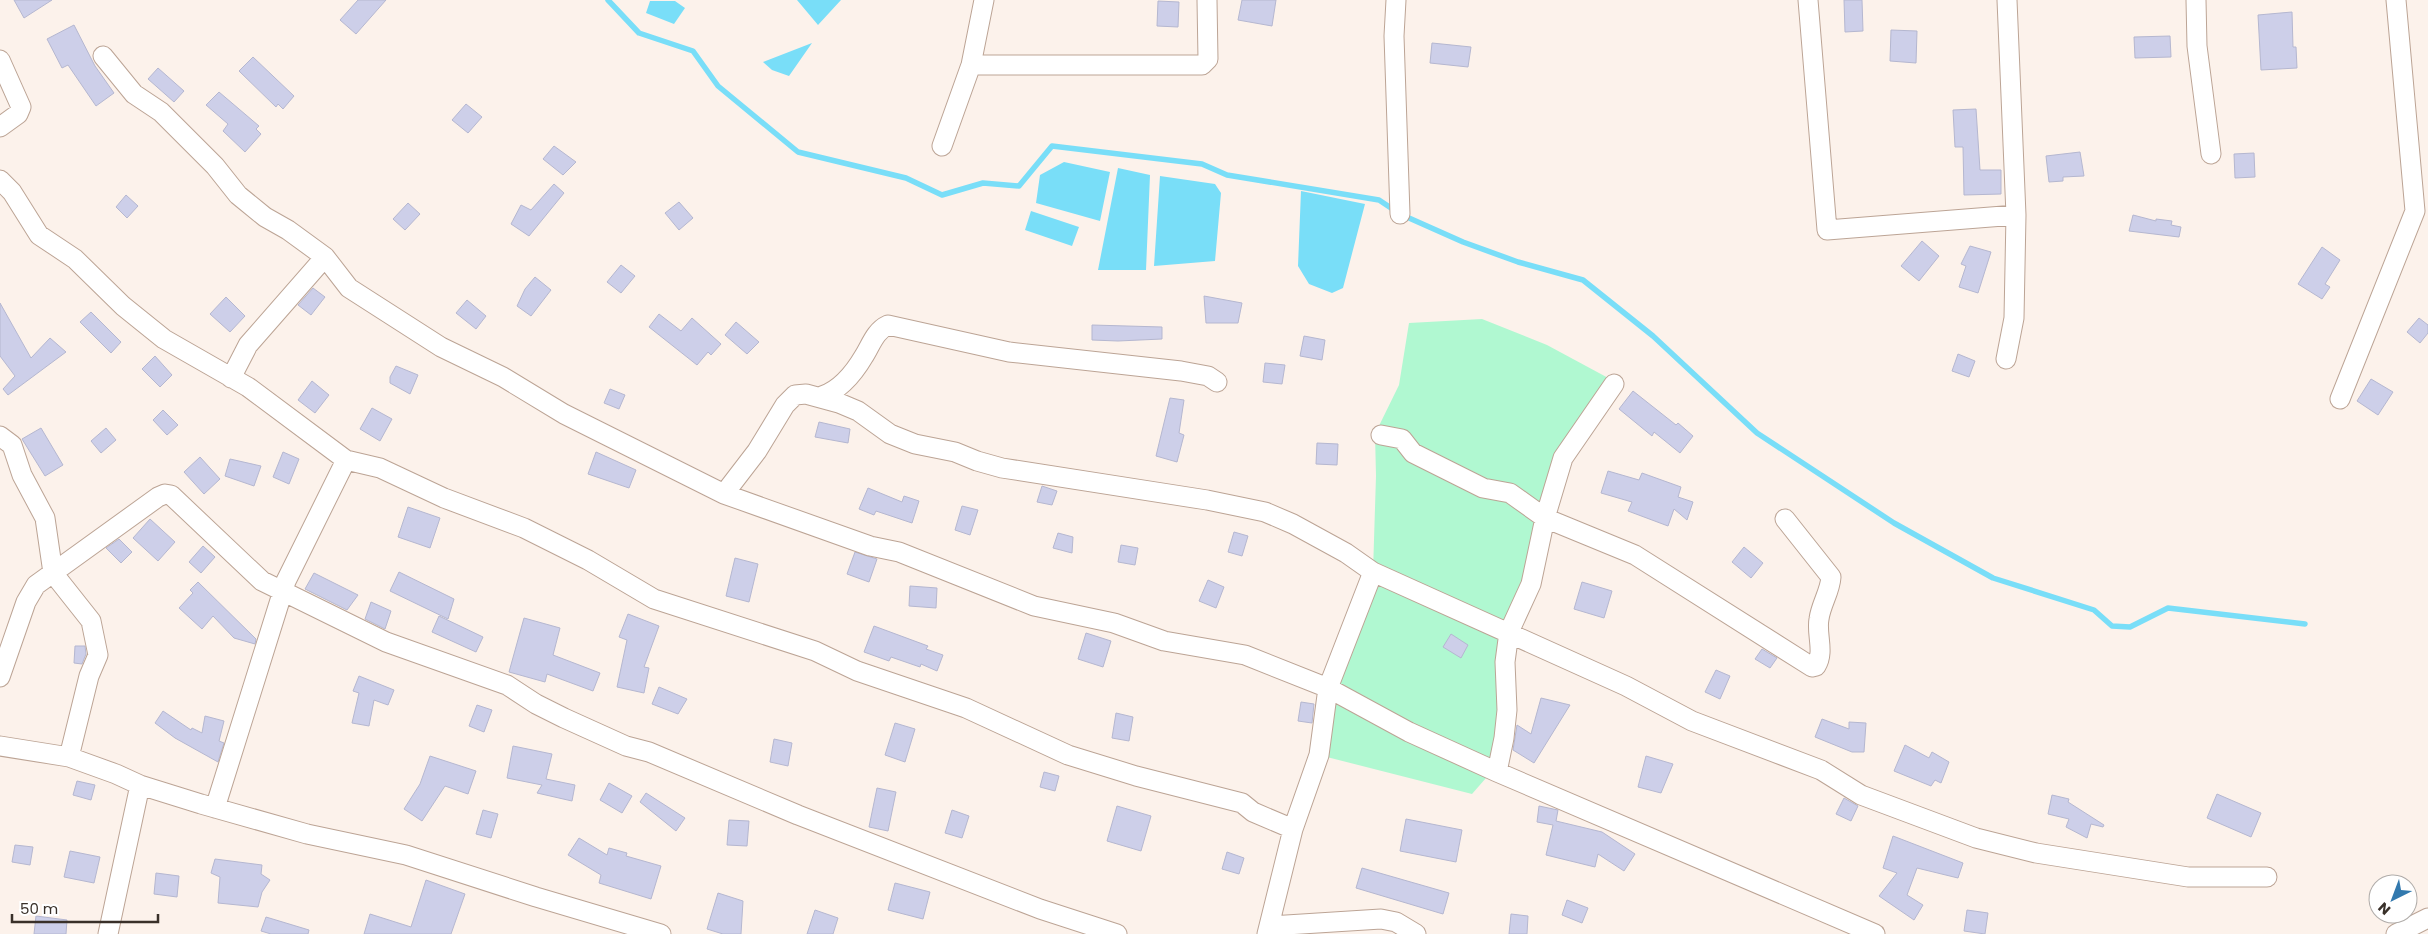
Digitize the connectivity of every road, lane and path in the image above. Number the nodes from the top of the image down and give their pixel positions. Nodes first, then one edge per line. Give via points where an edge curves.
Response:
1 (984, 0) edge
2 (1208, 0) edge
3 (1396, 0) edge
4 (1808, 0) edge
5 (2007, 0) edge
6 (2196, 0) edge
7 (2396, 0) edge
8 (103, 56) dead end
9 (0, 60) edge
10 (971, 65) junction
11 (0, 127) edge
12 (942, 146) dead end
13 (2211, 154) dead end
14 (4, 191) edge
15 (1400, 214) dead end
16 (2016, 215) junction
17 (325, 256) junction
18 (2006, 359) dead end
19 (231, 378) junction
20 (1217, 382) dead end
21 (1614, 384) dead end
22 (822, 396) junction
23 (2340, 399) dead end
24 (1381, 435) dead end
25 (0, 436) edge
26 (346, 460) junction
27 (724, 494) junction
28 (1545, 518) junction
29 (1785, 519) dead end
30 (1373, 572) junction
31 (53, 573) junction
32 (284, 592) junction
33 (1509, 632) junction
34 (0, 677) edge
35 (1328, 688) junction
36 (0, 746) edge
37 (69, 757) junction
38 (1497, 772) junction
39 (140, 786) junction
40 (215, 808) junction
41 (1293, 830) junction
42 (2267, 877) dead end
43 (2428, 918) edge
44 (1269, 930) edge
45 (108, 934) edge
46 (661, 934) edge
47 (1117, 934) edge
48 (1416, 934) edge
49 (1875, 934) edge
50 (2396, 934) edge

1 - 10 street
2 - 10 street via 1208,59 1202,65
3 - 15 street via 1394,36
4 - 16 street via 1827,230
5 - 16 street
6 - 13 street via 2197,46
7 - 23 street via 2414,210
8 - 17 street via 134,94 161,112 215,166 238,195 265,217
9 - 11 street via 21,111
10 - 12 street
14 - 19 street via 39,235 75,259 164,339
16 - 18 street via 2014,318
17 - 19 street via 248,345
17 - 27 street via 349,288 441,347 503,377 564,414
19 - 26 street via 248,386
20 - 22 street via 1208,376 1180,371 1001,351 888,325 878,331 864,358 847,380
21 - 28 street via 1562,458
22 - 27 street via 795,395 785,405 757,451
22 - 30 street via 915,444 956,452 1002,468 1265,512 1346,553
24 - 28 street via 1402,439 1414,453 1483,488 1510,493
25 - 31 street via 12,445 22,475 45,518
26 - 32 street via 286,581
26 - 41 street via 380,468 444,498 524,528 588,560 654,599 814,652 856,671 966,708 1068,754 1136,776 1242,803 1253,812
27 - 35 street via 870,546 899,552 1034,606 1114,623 1164,641 1245,655
28 - 29 street via 1635,555 1812,667 1816,666 1820,656 1819,620 1831,577
28 - 33 street via 1530,584
30 - 33 street
30 - 35 street
31 - 32 street via 165,494 177,499 262,581
31 - 34 street via 36,585 26,602
31 - 37 street via 91,621 98,655 89,676
32 - 40 street
32 - 47 street via 386,642 507,685 536,704 626,746 649,752 798,816 1040,909
33 - 38 street via 1505,662 1507,710
33 - 42 street via 1626,686 1692,721 1821,770 1861,795 1976,838 2036,853 2188,878
35 - 38 street via 1409,732
35 - 41 street via 1319,755
36 - 37 street
37 - 39 street
38 - 49 street
39 - 40 street
39 - 45 street
40 - 46 street via 307,834 406,855
41 - 44 street
43 - 50 street
44 - 48 street via 1381,919 1396,922

